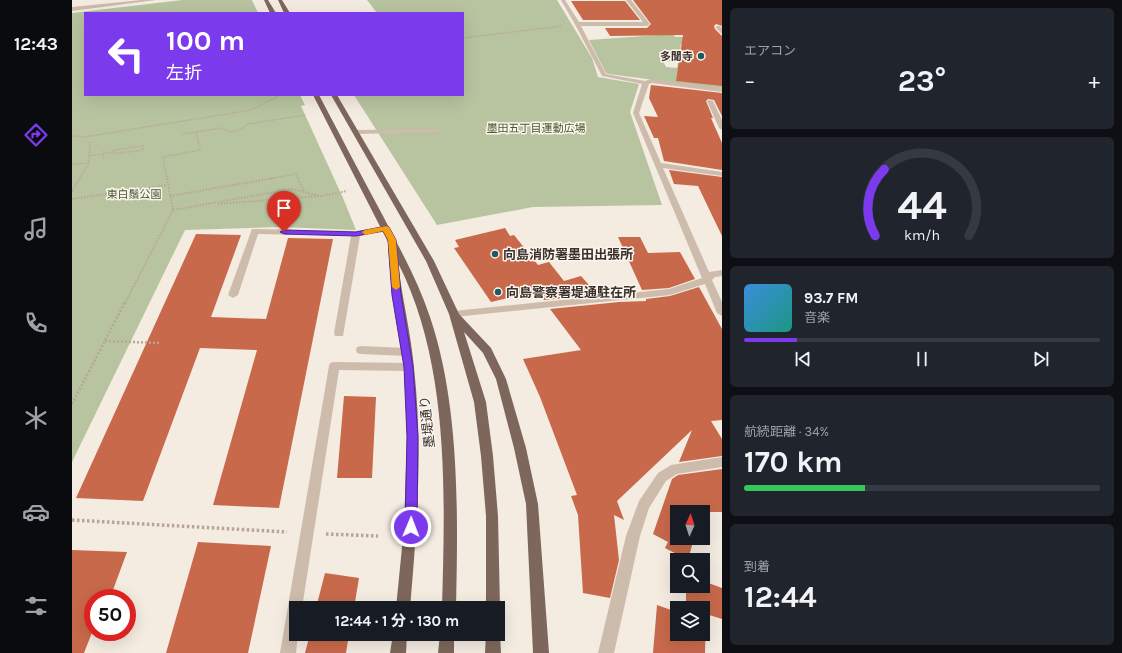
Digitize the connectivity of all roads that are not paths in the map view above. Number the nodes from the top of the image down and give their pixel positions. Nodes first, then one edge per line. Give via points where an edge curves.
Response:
1 (154, 0) edge
2 (266, 0) edge
3 (280, 0) edge
4 (563, 0) edge
5 (628, 0) edge
6 (72, 9) edge
7 (272, 12) edge
8 (286, 12) edge
9 (578, 24) junction
10 (718, 26) dead end
11 (722, 32) edge
12 (646, 82) junction
13 (722, 90) edge
14 (317, 96) edge
15 (335, 96) edge
16 (710, 101) dead end
17 (722, 128) edge
18 (438, 131) dead end
19 (356, 132) junction
20 (658, 165) junction
21 (722, 174) edge
22 (386, 229) junction
23 (356, 234) junction
24 (392, 240) junction
25 (722, 273) edge
26 (707, 280) junction
27 (233, 295) dead end
28 (722, 313) edge
29 (454, 314) junction
30 (339, 333) dead end
31 (361, 350) dead end
32 (407, 352) junction
33 (408, 367) junction
34 (722, 462) edge
35 (404, 601) edge
36 (449, 601) edge
37 (494, 601) edge
38 (399, 641) edge
39 (447, 641) edge
40 (493, 641) edge
41 (288, 653) edge
42 (398, 653) edge
43 (446, 653) edge
44 (492, 653) edge
45 (541, 653) edge
46 (606, 653) edge

1 - 6 street
2 - 7 main road
3 - 8 main road
4 - 9 street
5 - 9 street via 647,24
9 - 12 street via 604,75
10 - 11 street
12 - 13 street
12 - 20 street via 636,113
14 - 22 main road, 墨堤通り
15 - 19 main road
16 - 17 street
18 - 19 street
19 - 29 main road via 430,261
20 - 21 street
20 - 26 street
22 - 23 street
22 - 24 main road, 墨堤通り
23 - 27 street via 255,231
23 - 30 street
24 - 32 main road, 墨堤通り via 397,295
24 - 36 main road, 墨堤通り via 425,317 436,361 444,418 451,517
25 - 26 street via 712,274
26 - 28 street
26 - 29 street via 670,292
29 - 37 main road via 480,402 492,516
29 - 45 main road via 487,351 501,379 520,448 532,504
31 - 32 street
32 - 33 main road, 墨堤通り
33 - 35 main road, 墨堤通り via 412,437 411,519
33 - 41 street via 334,366
34 - 46 street via 675,469 662,477 644,505 633,536
38 - 42 main road
39 - 43 main road
40 - 44 main road

